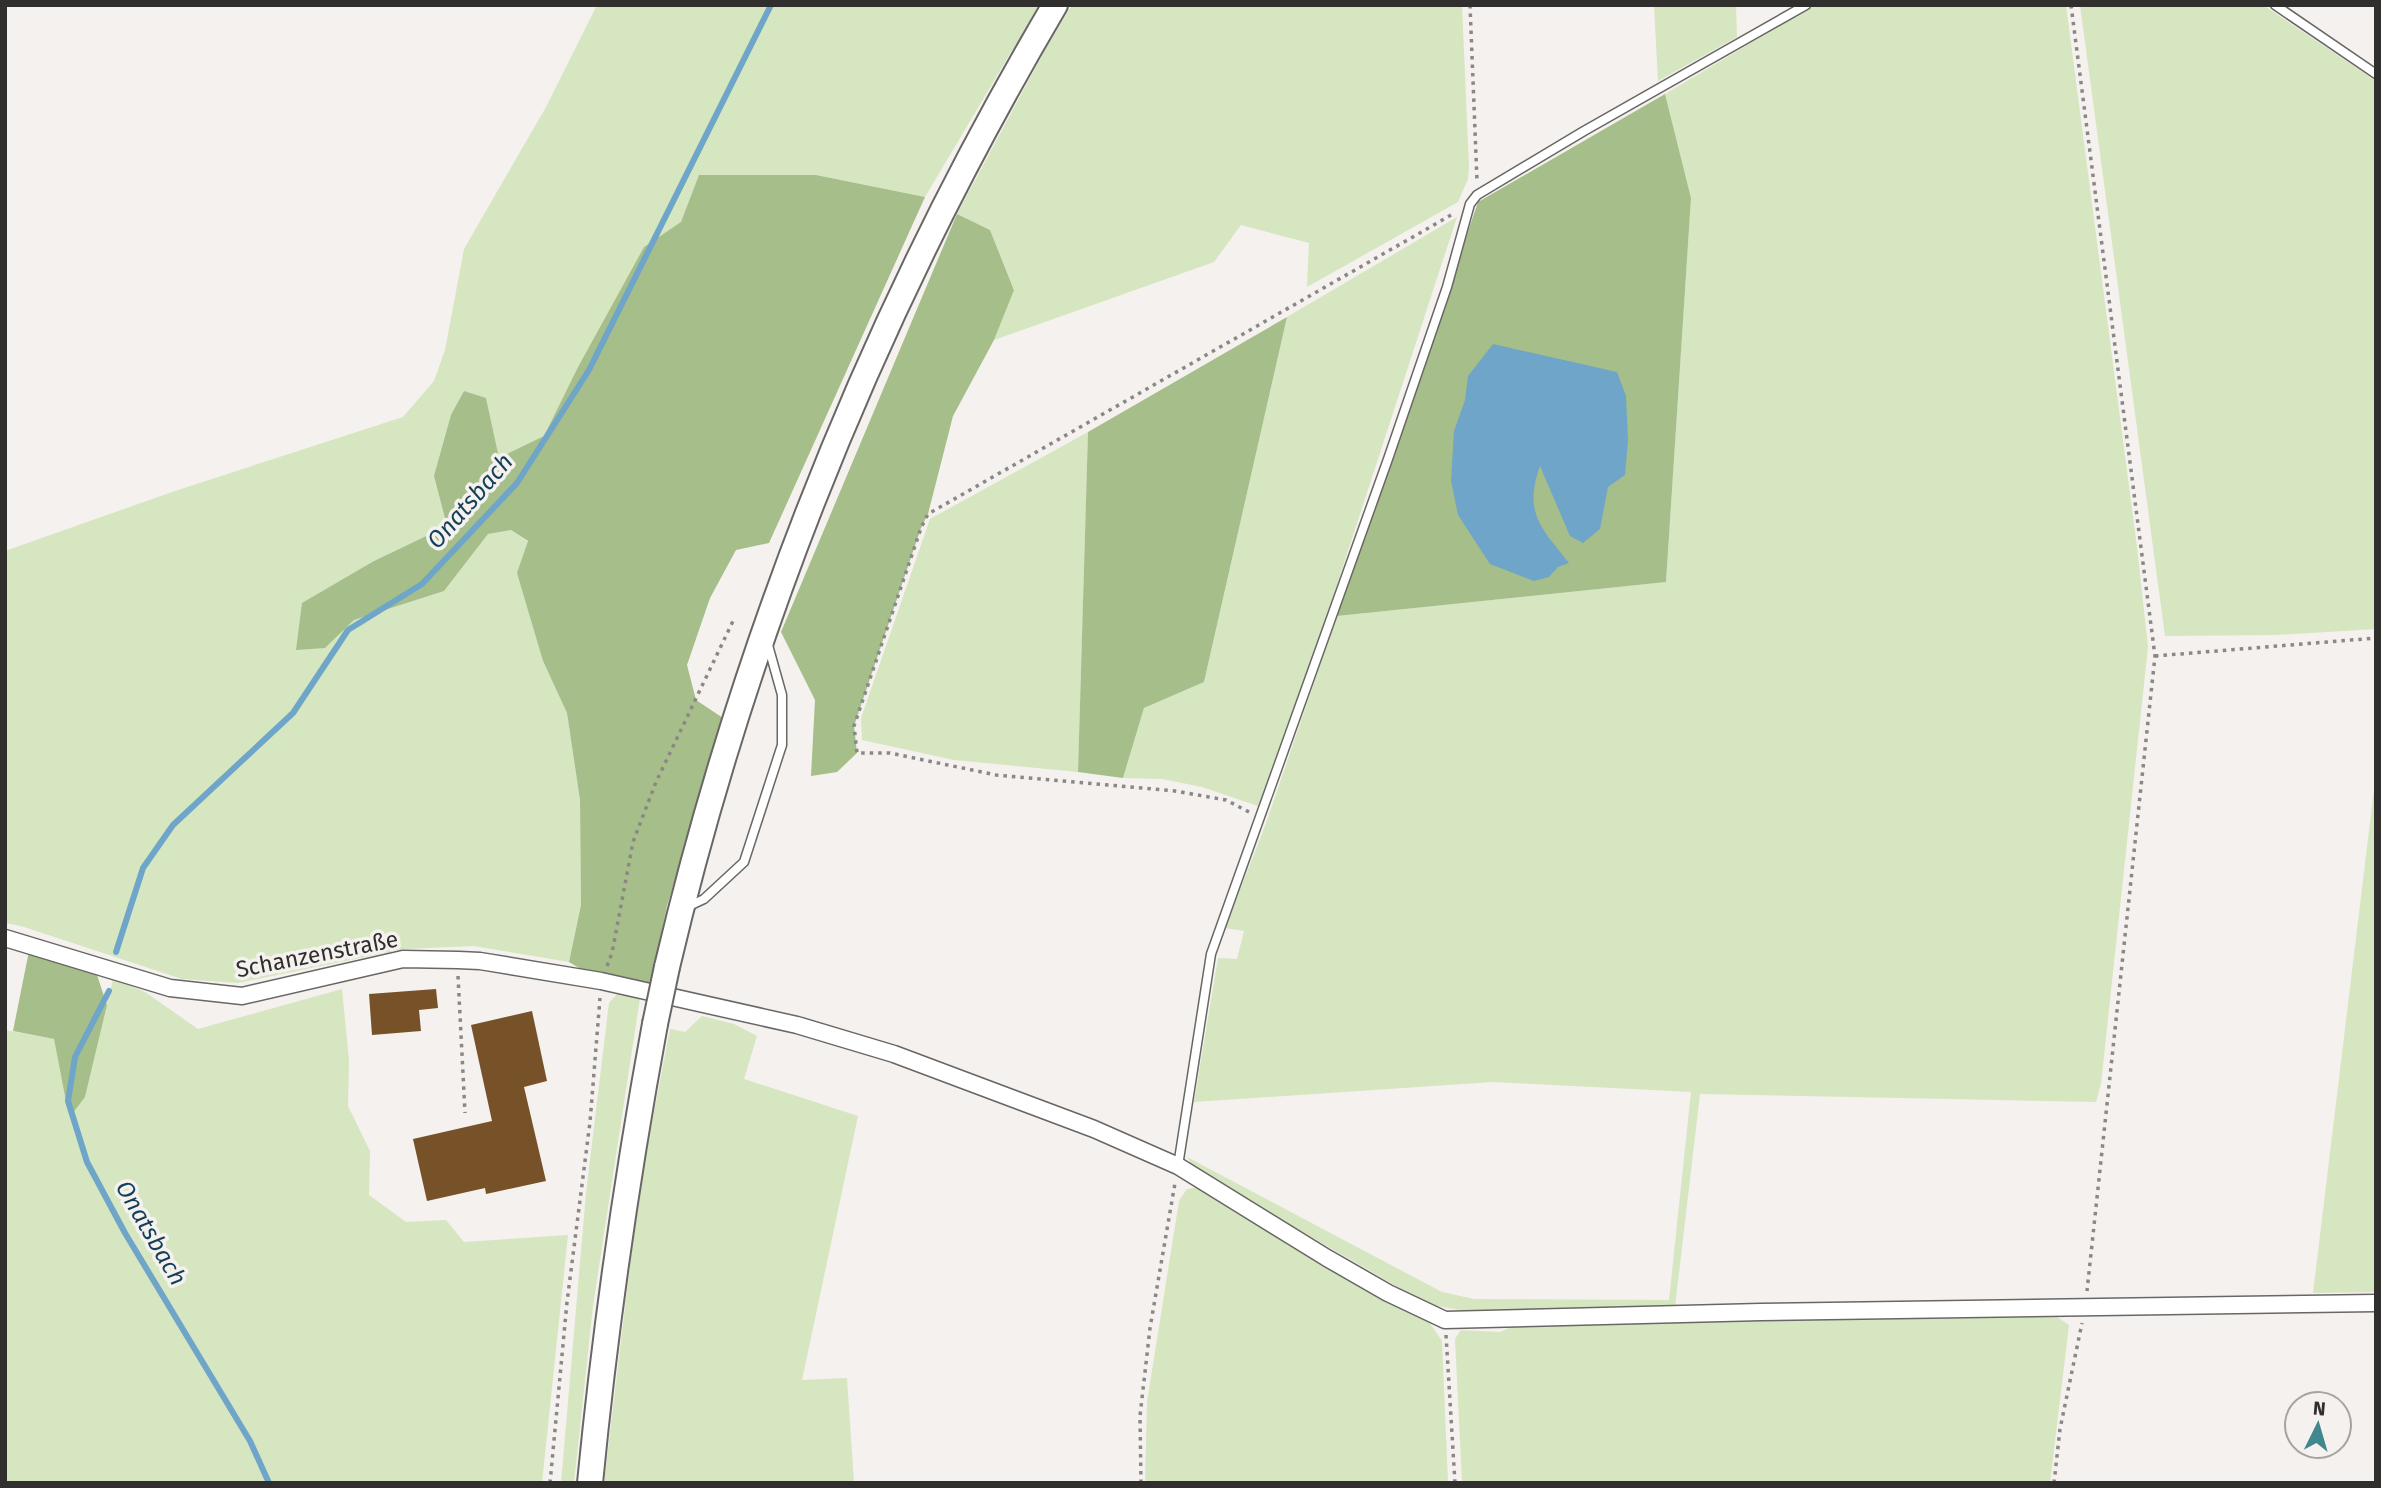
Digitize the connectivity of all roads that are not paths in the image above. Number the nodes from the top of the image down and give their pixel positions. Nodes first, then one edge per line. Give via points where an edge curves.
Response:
1 (1055, 5) edge
2 (1806, 5) edge
3 (2274, 5) edge
4 (2376, 74) edge
5 (764, 631) junction
6 (681, 910) junction
7 (5, 938) edge
8 (1178, 1166) junction
9 (2376, 1303) edge
10 (590, 1483) edge

1 - 5 main road via 978,140 898,300 827,464
2 - 8 lane via 1584,131 1477,195 1470,204 1447,287 1211,954
3 - 4 lane
5 - 6 main road via 719,768
5 - 6 lane via 782,695 782,745 744,862 704,899
6 - 10 main road, bridge via 634,1135
7 - 8 street, Schanzenstraße via 170,988 242,996 403,959 480,961 601,981 797,1025 894,1054 1094,1129
8 - 9 street, Schanzenstraße via 1337,1264 1445,1320

